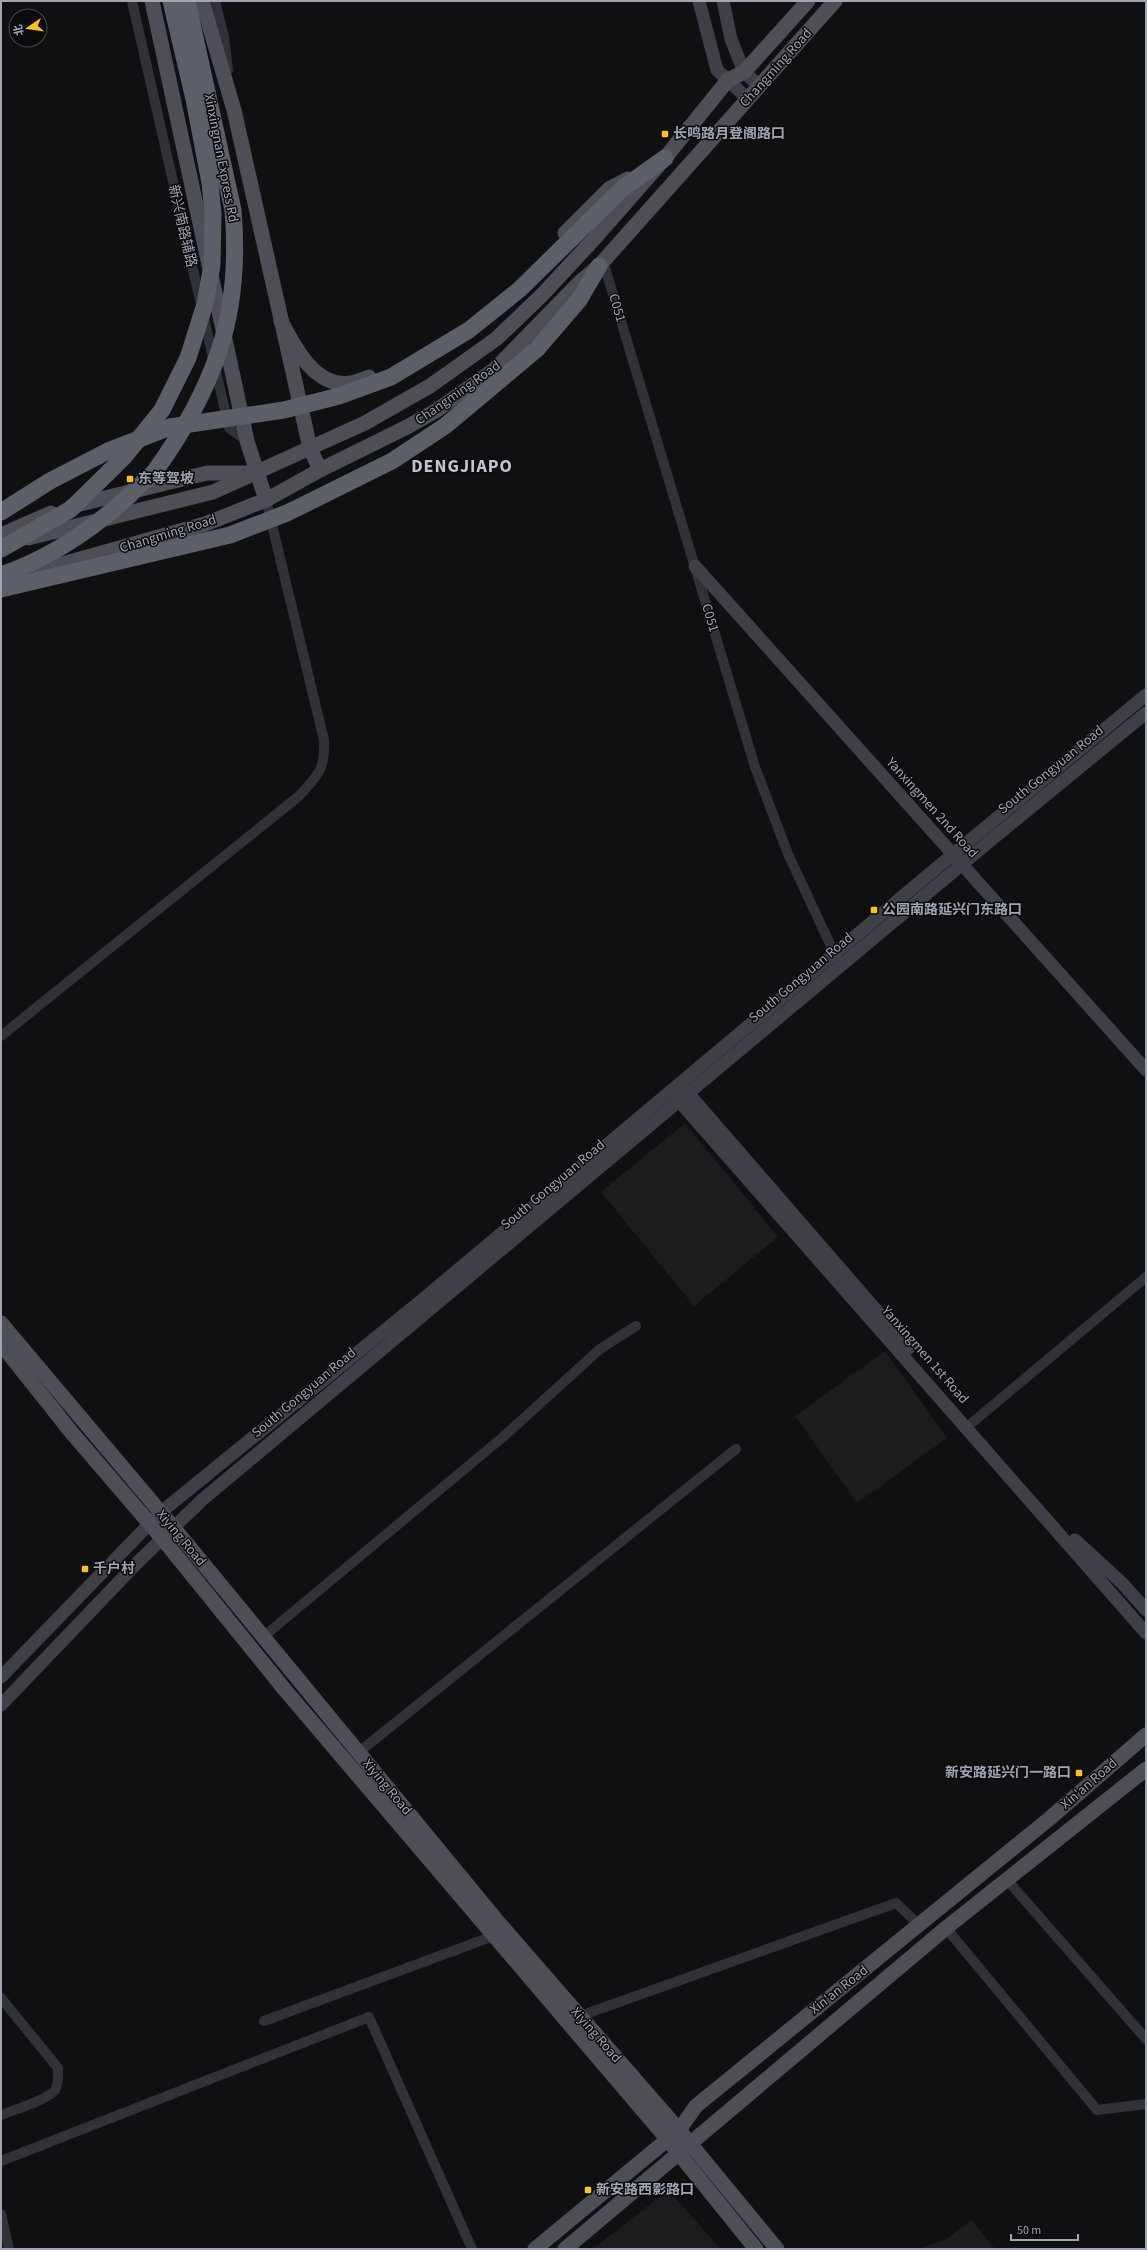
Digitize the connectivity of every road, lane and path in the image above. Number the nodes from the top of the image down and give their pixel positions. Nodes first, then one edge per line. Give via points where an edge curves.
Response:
1 (132, 1) edge
2 (143, 1) edge
3 (152, 1) edge
4 (170, 1) edge
5 (187, 1) edge
6 (202, 1) edge
7 (215, 1) edge
8 (699, 1) edge
9 (723, 1) edge
10 (808, 1) edge
11 (835, 1) edge
12 (744, 72) junction
13 (728, 80) junction
14 (760, 86) junction
15 (201, 96) junction
16 (748, 99) junction
17 (234, 110) junction
18 (665, 158) junction
19 (188, 168) junction
20 (601, 264) junction
21 (281, 322) junction
22 (247, 442) junction
23 (310, 448) junction
24 (320, 470) junction
25 (257, 472) junction
26 (266, 500) junction
27 (1, 512) edge
28 (1, 535) edge
29 (1, 545) edge
30 (1, 549) edge
31 (695, 566) junction
32 (1, 574) edge
33 (1, 582) edge
34 (1, 589) edge
35 (1146, 695) edge
36 (1146, 713) edge
37 (952, 855) junction
38 (961, 865) junction
39 (838, 960) junction
40 (1, 1036) edge
41 (1146, 1070) edge
42 (684, 1097) junction
43 (1146, 1277) edge
44 (1, 1323) edge
45 (636, 1326) dead end
46 (1, 1344) edge
47 (970, 1424) junction
48 (736, 1449) dead end
49 (160, 1512) junction
50 (148, 1523) junction
51 (173, 1527) junction
52 (162, 1538) junction
53 (1146, 1610) edge
54 (1146, 1633) edge
55 (263, 1637) junction
56 (1, 1677) edge
57 (1, 1705) edge
58 (1146, 1735) edge
59 (358, 1752) junction
60 (1146, 1769) edge
61 (1008, 1881) junction
62 (919, 1926) junction
63 (946, 1928) junction
64 (496, 1935) junction
65 (1, 1998) edge
66 (580, 2016) junction
67 (264, 2021) dead end
68 (1146, 2039) edge
69 (1146, 2104) edge
70 (1, 2115) edge
71 (674, 2135) junction
72 (684, 2150) junction
73 (1, 2161) edge
74 (1, 2214) edge
75 (9, 2249) edge
76 (472, 2249) edge
77 (535, 2249) edge
78 (565, 2249) edge
79 (756, 2249) edge
80 (777, 2249) edge

1 - 22 street, 新兴南路辅路 via 229,428
2 - 19 main road via 162,84
3 - 19 main road
4 - 15 highway, Xinxingnan Express Rd
5 - 15 highway, Xinxingnan Express Rd
6 - 17 main road
7 - 17 street via 224,37
8 - 13 main road via 717,70
9 - 12 main road via 731,39
10 - 12 main road, Changming Road
11 - 14 main road, Changming Road
12 - 13 main road, Changming Road
12 - 14 main road
13 - 16 main road
13 - 18 main road, Changming Road
14 - 16 main road, Changming Road
15 - 30 highway, Xinxingnan Express Rd via 213,214 212,265 205,304 188,358 162,410 124,458 71,509
15 - 32 highway, Xinxingnan Express Rd via 234,210 236,241 231,297 219,350 200,394 154,472 83,534 49,555
16 - 20 main road, Changming Road
17 - 21 main road
18 - 21 main road via 609,189 500,298 462,328 427,351 389,371 350,383 329,381 314,371 295,347
18 - 23 main road, Changming Road via 542,295 496,338 430,386 365,423
18 - 27 highway via 623,188 520,289 469,330 391,377 339,396 284,410 170,427 108,451 50,481
19 - 22 main road
20 - 24 main road, Changming Road via 495,369 437,410
20 - 31 street, C051
20 - 34 highway via 579,300 537,349 445,426 392,461 336,491 230,535
21 - 23 main road
22 - 25 main road
23 - 24 main road
23 - 25 main road, Changming Road
24 - 26 main road, Changming Road
25 - 26 main road
25 - 28 main road via 207,473 81,503
25 - 29 main road, Changming Road via 213,492
26 - 33 main road, Changming Road via 205,524
26 - 40 street via 324,740 325,761 316,777 299,796
31 - 37 main road, Yanxingmen 2nd Road
31 - 39 street, C051 via 756,767 788,854
35 - 37 main road, South Gongyuan Road
36 - 38 main road, South Gongyuan Road
37 - 38 main road, Yanxingmen 2nd Road
37 - 39 main road, South Gongyuan Road
38 - 39 main road, South Gongyuan Road
38 - 41 main road, Yanxingmen 2nd Road
39 - 42 main road, South Gongyuan Road
39 - 49 main road, South Gongyuan Road
42 - 47 main road, Yanxingmen 1st Road
42 - 51 main road, South Gongyuan Road
43 - 47 street
44 - 49 main road, Xiying Road
45 - 55 street via 600,1349 503,1437
46 - 50 main road, Xiying Road
47 - 53 main road, Yanxingmen 1st Road via 1078,1543 1122,1583
47 - 54 main road, Yanxingmen 1st Road
48 - 59 street
49 - 50 main road, South Gongyuan Road
49 - 51 main road, Xiying Road
50 - 52 main road, Xiying Road
50 - 56 main road, South Gongyuan Road
51 - 52 main road, South Gongyuan Road
51 - 55 main road, Xiying Road
52 - 57 main road, South Gongyuan Road
52 - 64 main road, Xiying Road via 290,1696
55 - 59 main road, Xiying Road
58 - 62 main road, Xin'an Road
59 - 66 main road, Xiying Road via 498,1922
60 - 61 main road, Xin'an Road
61 - 63 main road, Xin'an Road
61 - 68 street
62 - 66 street via 896,1903
62 - 71 main road, Xin'an Road via 696,2106
63 - 69 street via 1097,2110
63 - 72 main road, Xin'an Road via 801,2048
64 - 67 street
64 - 71 main road, Xiying Road
65 - 70 street via 58,2068 58,2080 56,2090 47,2096
66 - 71 main road, Xiying Road
71 - 72 main road, Xiying Road
71 - 77 main road, Xin'an Road
72 - 78 main road, Xin'an Road
72 - 79 main road, Xiying Road
72 - 80 main road, Xiying Road
73 - 76 street via 369,2017
74 - 75 street

